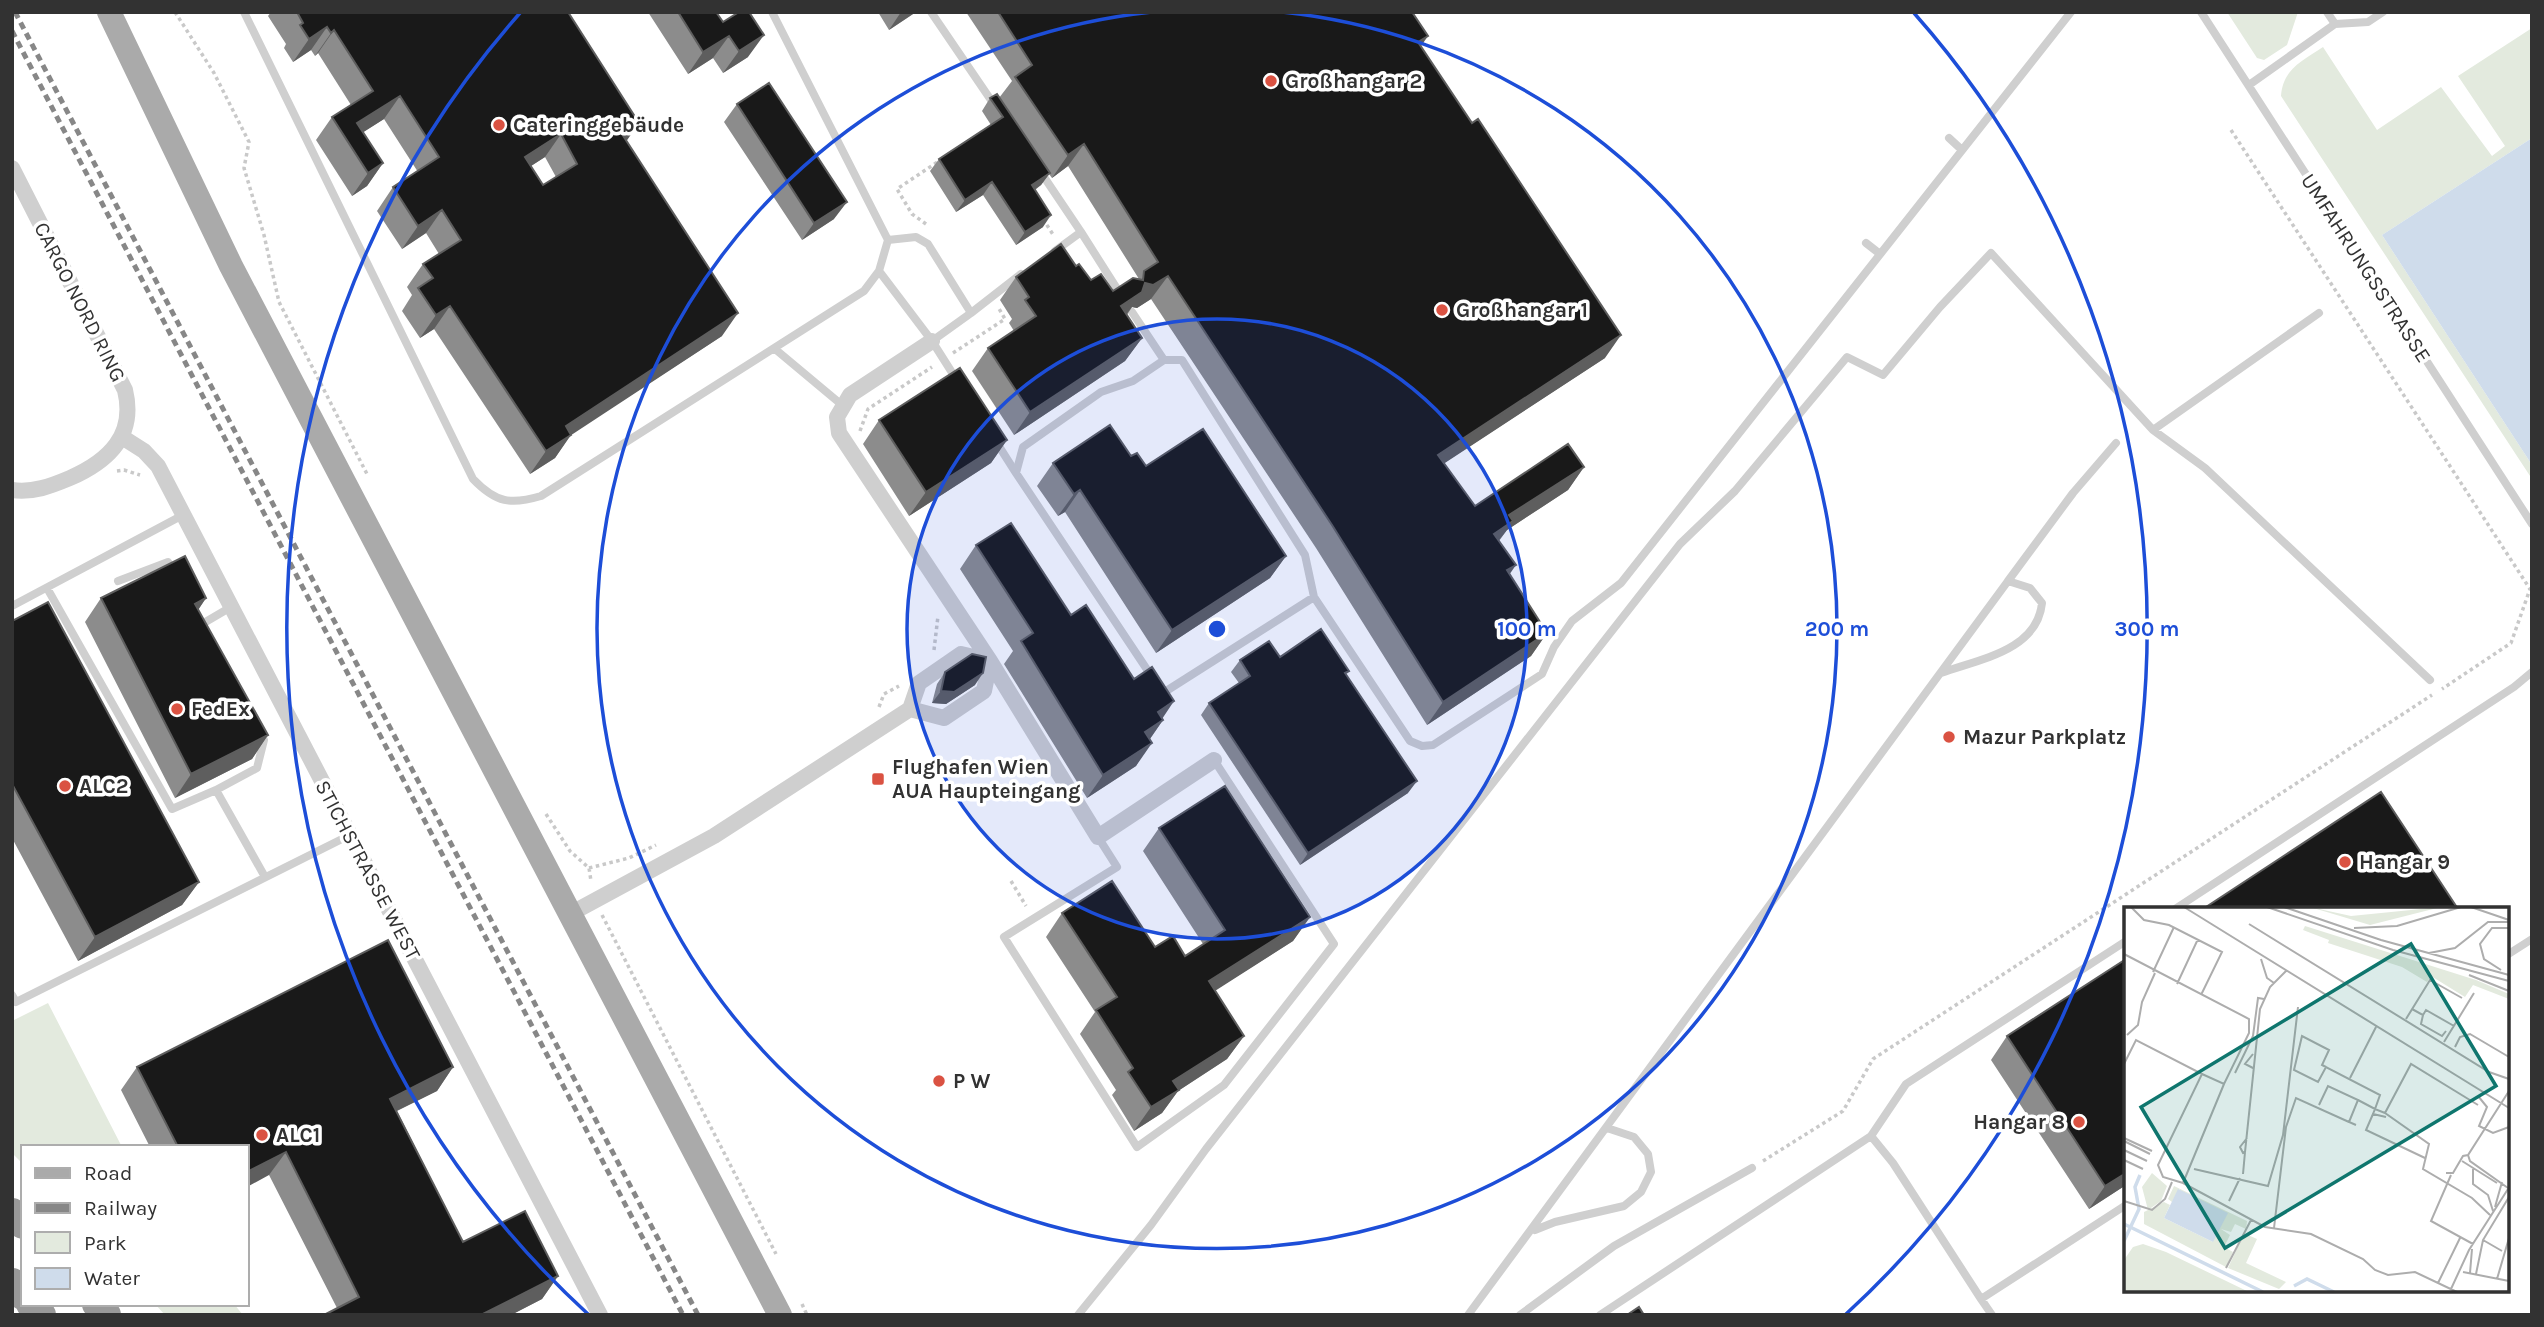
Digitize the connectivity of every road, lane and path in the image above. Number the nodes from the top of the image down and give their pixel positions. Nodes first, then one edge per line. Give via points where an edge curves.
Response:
1 (109, 12) edge
2 (175, 12) edge
3 (244, 12) edge
4 (772, 12) edge
5 (931, 12) edge
6 (2071, 12) edge
7 (2201, 12) edge
8 (2327, 12) edge
9 (2384, 12) edge
10 (2335, 24) junction
11 (2249, 85) junction
12 (1002, 116) edge
13 (2231, 130) dead end
14 (1949, 138) dead end
15 (1962, 150) junction
16 (1031, 159) edge
17 (941, 160) edge
18 (12, 168) edge
19 (1038, 212) edge
20 (931, 229) dead end
21 (1081, 232) junction
22 (888, 240) junction
23 (1866, 243) dead end
24 (1062, 246) junction
25 (1051, 254) edge
26 (1880, 254) junction
27 (1029, 269) edge
28 (879, 271) junction
29 (1123, 298) edge
30 (1132, 312) edge
31 (971, 313) junction
32 (2319, 313) dead end
33 (932, 341) junction
34 (775, 349) junction
35 (1164, 360) junction
36 (965, 394) edge
37 (842, 405) junction
38 (987, 428) edge
39 (2153, 430) junction
40 (122, 437) junction
41 (2116, 443) dead end
42 (1016, 473) junction
43 (374, 487) dead end
44 (12, 490) edge
45 (183, 515) junction
46 (2532, 524) edge
47 (178, 580) edge
48 (118, 581) dead end
49 (2008, 581) junction
50 (47, 588) junction
51 (1314, 597) junction
52 (12, 606) edge
53 (231, 607) junction
54 (195, 612) edge
55 (202, 624) junction
56 (208, 636) edge
57 (990, 661) junction
58 (2532, 672) edge
59 (1941, 673) junction
60 (2430, 680) dead end
61 (910, 709) junction
62 (258, 729) edge
63 (1214, 760) joint
64 (216, 790) junction
65 (350, 835) junction
66 (1098, 837) junction
67 (265, 877) junction
68 (1011, 880) dead end
69 (2178, 907) edge
70 (570, 914) junction
71 (1034, 919) junction
72 (2532, 939) edge
73 (2124, 942) edge
74 (2509, 954) edge
75 (12, 995) edge
76 (1607, 1129) junction
77 (1871, 1136) junction
78 (1752, 1168) joint
79 (2124, 1206) edge
80 (1532, 1231) junction
81 (1982, 1299) junction
82 (600, 1315) edge
83 (780, 1315) edge
84 (1078, 1315) edge
85 (1468, 1315) edge
86 (1520, 1315) edge
87 (1600, 1315) edge
88 (1992, 1315) edge

1 - 70 main road via 231,266
2 - 43 path via 214,73 249,142 244,168 279,302
3 - 34 lane via 473,479 498,499 517,503 541,496
4 - 22 lane
5 - 12 lane
6 - 15 lane
7 - 11 lane, UMFAHRUNGSSTRASSE
8 - 10 lane
9 - 10 lane via 2368,22
10 - 11 lane
11 - 46 lane, UMFAHRUNGSSTRASSE
13 - 78 path via 2530,589 2511,643 1873,1059 1843,1111
14 - 15 lane
15 - 26 lane
16 - 21 lane
17 - 20 path via 897,189 912,214
18 - 40 street, CARGO NORD RING via 125,390 129,406
19 - 24 path
21 - 24 lane
21 - 29 lane
22 - 28 lane
22 - 31 lane via 916,237 928,244
23 - 26 lane
24 - 25 lane
26 - 51 lane via 1647,554 1622,583 1572,621 1542,674 1433,745 1410,741
27 - 31 lane
28 - 33 lane
28 - 34 lane via 864,291
30 - 35 lane
31 - 33 lane
32 - 39 lane
33 - 36 lane
33 - 37 street via 850,395
34 - 37 lane
35 - 42 lane via 1133,380 1101,392 1023,447
35 - 51 lane via 1182,360 1305,555
37 - 57 street via 837,417 839,433
38 - 42 lane
39 - 60 lane via 2205,468
39 - 84 lane via 1991,253 1883,375 1847,357 1735,491 1680,544
40 - 44 street via 106,458 88,470 48,488
40 - 45 street, STICHSTRASSE WEST via 158,466
41 - 49 lane
42 - 51 lane via 1163,693
45 - 50 lane
45 - 53 street, STICHSTRASSE WEST
47 - 48 lane via 168,562
49 - 59 lane
49 - 59 lane via 2030,588 2042,603 2035,628 2006,649
50 - 52 lane
50 - 64 lane via 172,809
53 - 55 lane
53 - 65 street, STICHSTRASSE WEST
54 - 55 lane
55 - 56 lane
57 - 61 street via 961,654 919,683
57 - 61 street via 984,691 944,718
57 - 66 street
58 - 69 lane
59 - 76 lane
61 - 70 street via 713,836
62 - 64 lane via 264,740 257,768
63 - 66 street
63 - 71 lane via 1334,944 1224,1085 1137,1147 1004,937
64 - 67 lane
65 - 67 lane
65 - 82 street, STICHSTRASSE WEST
66 - 71 lane via 1117,867
67 - 75 lane via 16,1002
68 - 71 path
70 - 83 main road
72 - 74 lane
73 - 77 lane via 1906,1084
76 - 80 lane
76 - 80 lane via 1634,1137 1648,1154 1651,1172 1641,1192 1624,1206
77 - 81 lane
77 - 87 lane
78 - 86 lane via 1614,1246
79 - 81 lane
80 - 85 lane
81 - 88 lane

